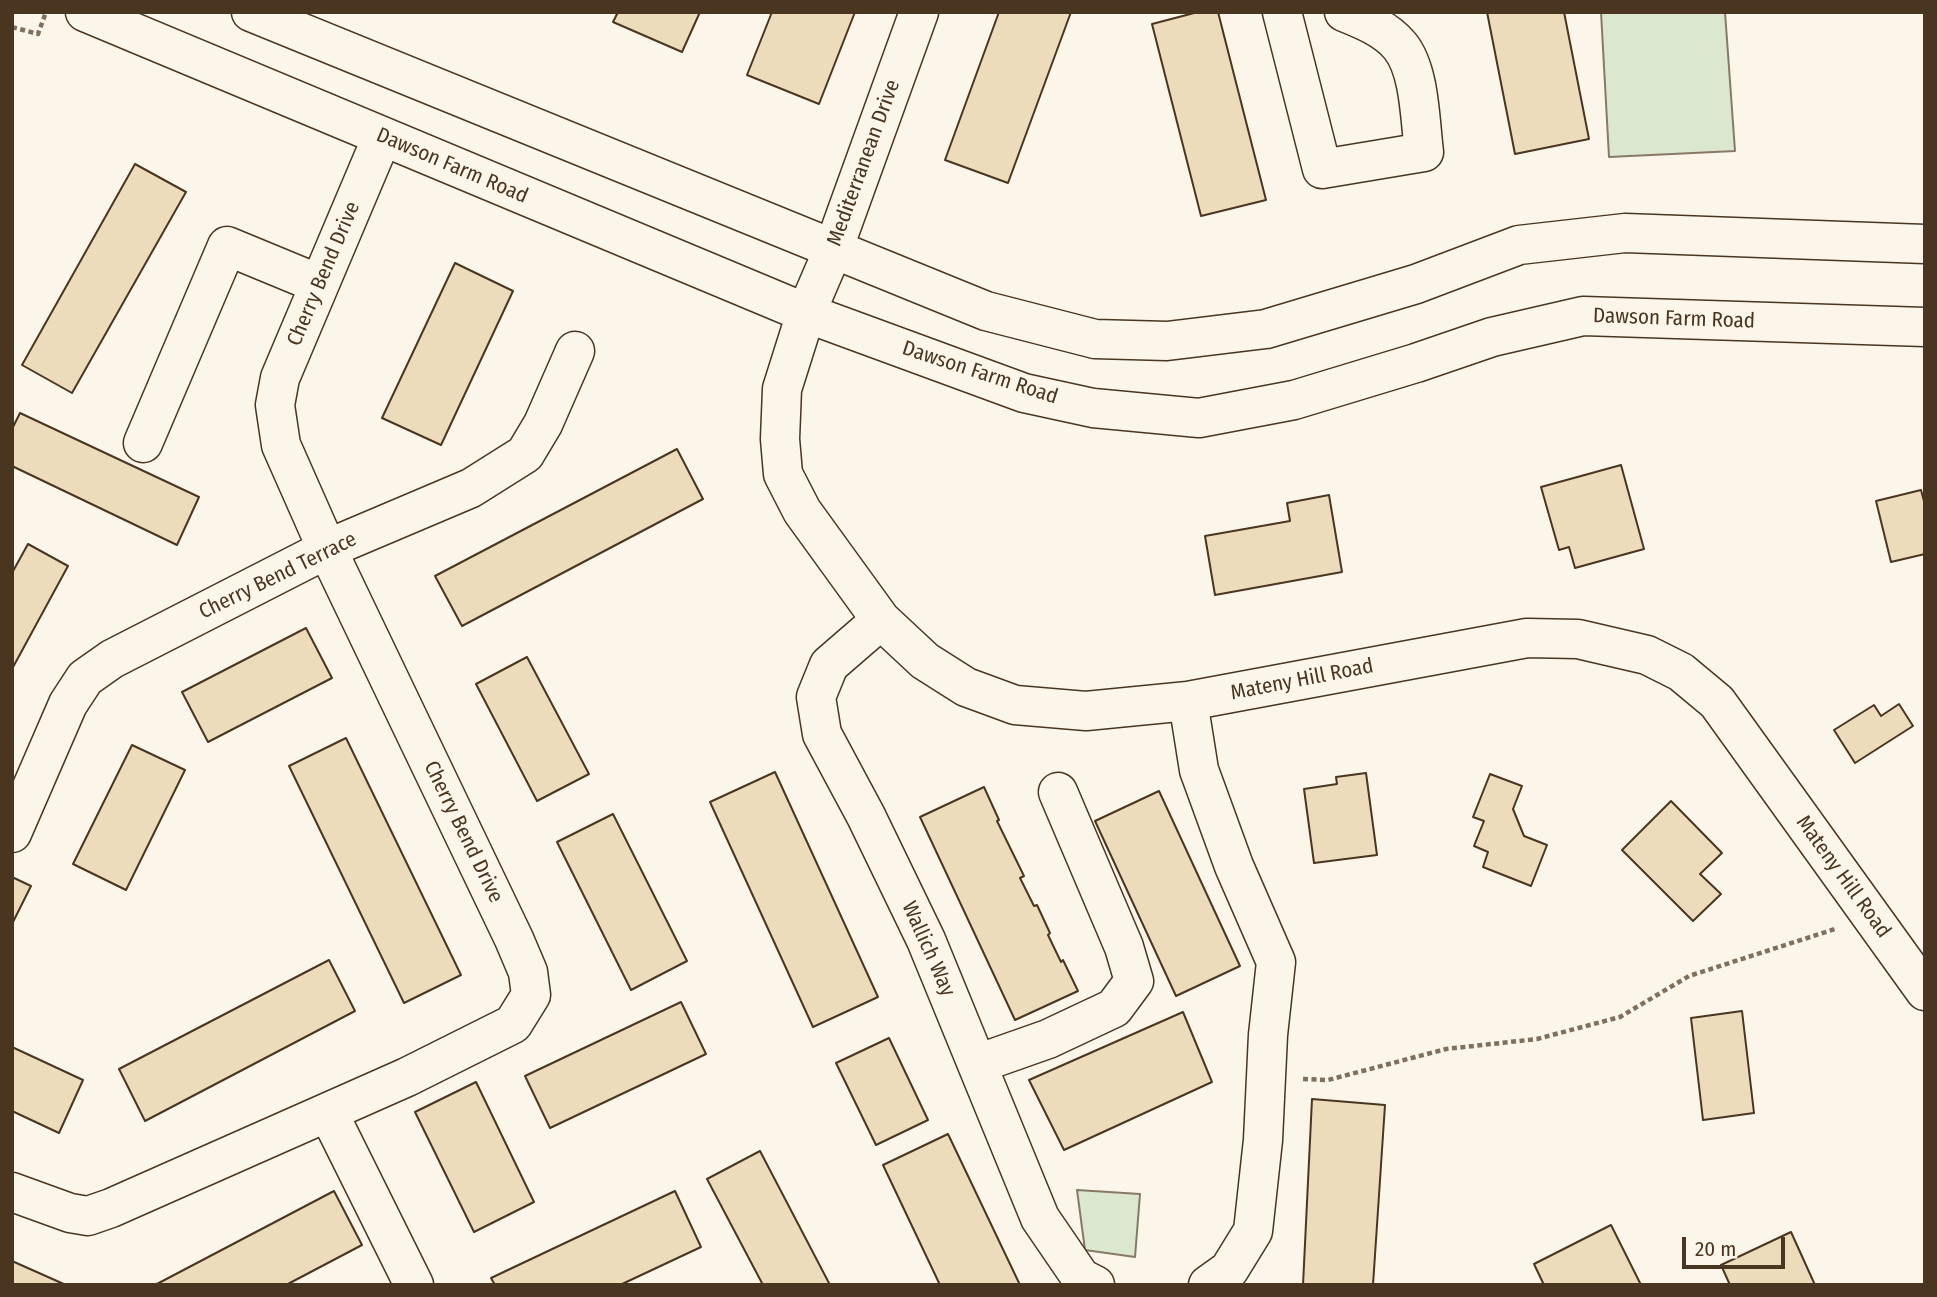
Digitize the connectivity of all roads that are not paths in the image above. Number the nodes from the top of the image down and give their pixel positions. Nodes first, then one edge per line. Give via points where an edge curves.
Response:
1 (85, 12) edge
2 (251, 12) edge
3 (919, 12) edge
4 (1282, 12) edge
5 (1344, 12) edge
6 (382, 137) junction
7 (1925, 244) edge
8 (833, 250) junction
9 (319, 284) junction
10 (806, 313) junction
11 (1925, 327) edge
12 (575, 351) dead end
13 (143, 443) dead end
14 (327, 549) junction
15 (881, 620) junction
16 (1188, 701) junction
17 (1058, 792) dead end
18 (12, 833) edge
19 (1925, 991) edge
20 (977, 1065) junction
21 (328, 1112) junction
22 (12, 1192) edge
23 (414, 1285) edge
24 (1094, 1285) edge
25 (1208, 1285) edge

1 - 6 street, Dawson Farm Road
2 - 8 street
3 - 8 street, Mediterranean Drive
4 - 5 street via 1322,169 1424,152 1414,71 1400,46 1372,23
6 - 9 street, Cherry Bend Drive
6 - 10 street, Dawson Farm Road
7 - 8 street via 1625,233 1519,245 1416,284 1266,329 1167,341 1095,339 986,311
8 - 10 street, Mediterranean Drive
9 - 13 street via 227,246
9 - 14 street, Cherry Bend Drive via 280,378 275,405 281,445
10 - 11 street, Dawson Farm Road via 1024,393 1093,408 1199,418 1294,400 1492,337 1583,316
10 - 15 street, Mateny Hill Road via 782,389 783,474 803,511
12 - 14 street, Cherry Bend Terrace via 525,454 471,488
14 - 18 street, Cherry Bend Terrace via 112,659 85,678 68,704
14 - 21 street, Cherry Bend Drive via 514,939 528,972 531,995 513,1024
15 - 16 street, Mateny Hill Road via 926,661 966,687 1015,705 1086,711
15 - 20 street, Wallich Way via 829,665 816,697 822,734 926,940
16 - 19 street, Mateny Hill Road via 1527,638 1578,639 1647,655 1681,672 1717,702
16 - 25 street via 1199,770 1276,962 1253,1231 1229,1270
17 - 20 street via 1135,981 1114,1008
20 - 24 street, Wallich Way via 1040,1218 1081,1278
21 - 22 street, Cherry Bend Drive via 88,1216
21 - 23 street

